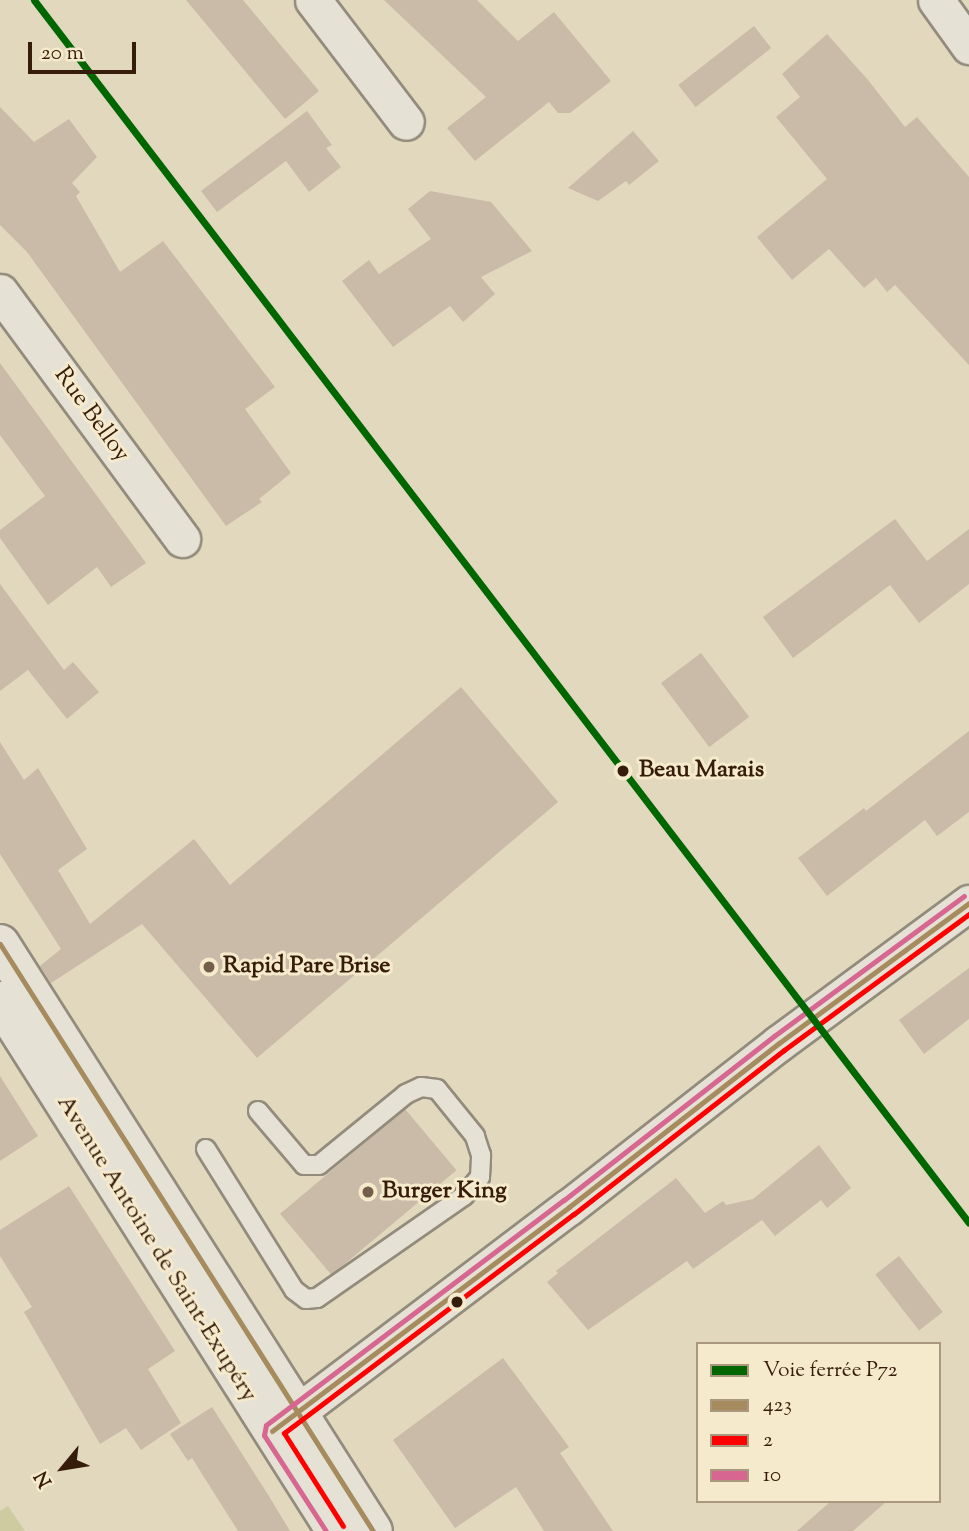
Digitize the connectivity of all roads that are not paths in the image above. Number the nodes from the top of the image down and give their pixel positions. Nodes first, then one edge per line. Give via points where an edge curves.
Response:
1 (313, 0) edge
2 (936, 0) edge
3 (969, 46) edge
4 (406, 122) dead end
5 (0, 292) edge
6 (182, 539) dead end
7 (969, 903) edge
8 (0, 944) edge
9 (0, 1001) edge
10 (258, 1111) dead end
11 (206, 1149) dead end
12 (284, 1422) junction
13 (336, 1531) edge
14 (373, 1531) edge

1 - 4 street
2 - 3 street
5 - 6 street, Rue Belloy
7 - 12 street
8 - 12 main road, Avenue Antoine de Saint-Exupéry
9 - 12 main road, Avenue Antoine de Saint-Exupéry
10 - 11 lane via 304,1165 319,1165 406,1094 421,1087 437,1089 475,1136 481,1155 480,1177 464,1196 317,1298 306,1299 294,1290
12 - 13 main road, Avenue Antoine de Saint-Exupéry
12 - 14 main road, Avenue Antoine de Saint-Exupéry

